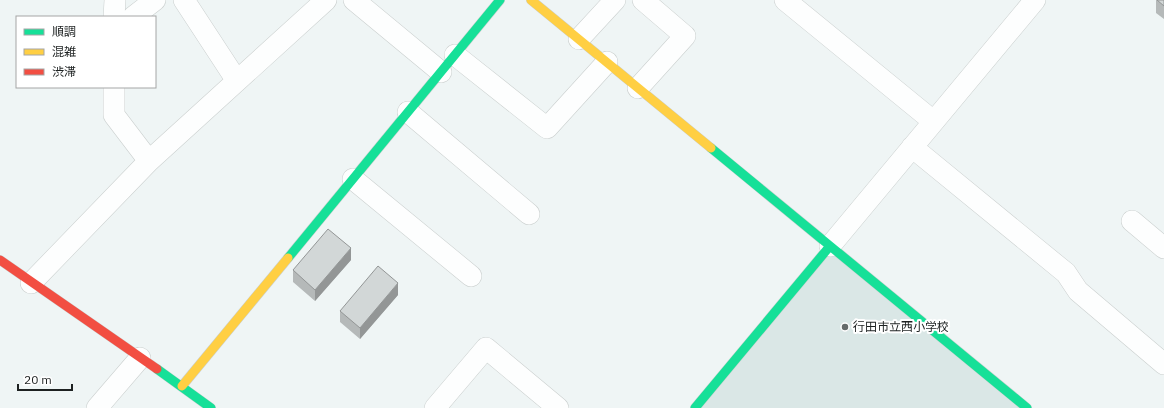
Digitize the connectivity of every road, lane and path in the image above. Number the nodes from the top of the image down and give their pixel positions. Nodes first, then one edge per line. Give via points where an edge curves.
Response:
1 (115, 0) edge
2 (155, 0) edge
3 (184, 0) edge
4 (326, 0) edge
5 (354, 0) edge
6 (500, 0) edge
7 (531, 0) edge
8 (615, 0) edge
9 (643, 0) edge
10 (785, 0) edge
11 (1035, 0) edge
12 (114, 16) edge
13 (134, 16) edge
14 (579, 39) junction
15 (455, 55) junction
16 (606, 62) junction
17 (441, 72) junction
18 (237, 81) junction
19 (114, 88) edge
20 (638, 88) junction
21 (408, 112) junction
22 (933, 121) junction
23 (912, 147) junction
24 (149, 161) junction
25 (352, 179) junction
26 (529, 214) dead end
27 (1132, 221) dead end
28 (830, 246) junction
29 (1164, 248) edge
30 (0, 260) edge
31 (471, 276) dead end
32 (31, 283) junction
33 (140, 358) junction
34 (1164, 364) edge
35 (182, 386) junction
36 (97, 408) edge
37 (211, 408) edge
38 (435, 408) edge
39 (558, 408) edge
40 (694, 408) edge
41 (1027, 408) edge

1 - 12 street
2 - 13 street
3 - 18 street
4 - 18 street
5 - 17 street
6 - 15 street
7 - 14 street
8 - 14 street
9 - 20 street via 685,36
10 - 22 street
11 - 22 street
14 - 16 street
15 - 16 street via 547,128
15 - 17 street
16 - 20 street
17 - 21 street
18 - 24 street
19 - 24 street via 114,115
20 - 28 street
21 - 25 street
21 - 26 street
22 - 23 street
23 - 28 street
23 - 34 street via 1066,273 1078,291
24 - 32 street
25 - 31 street
25 - 35 street
27 - 29 street
28 - 40 street
28 - 41 street
30 - 32 street
32 - 33 street
33 - 35 street
33 - 36 street
35 - 37 street
38 - 39 street via 486,348

